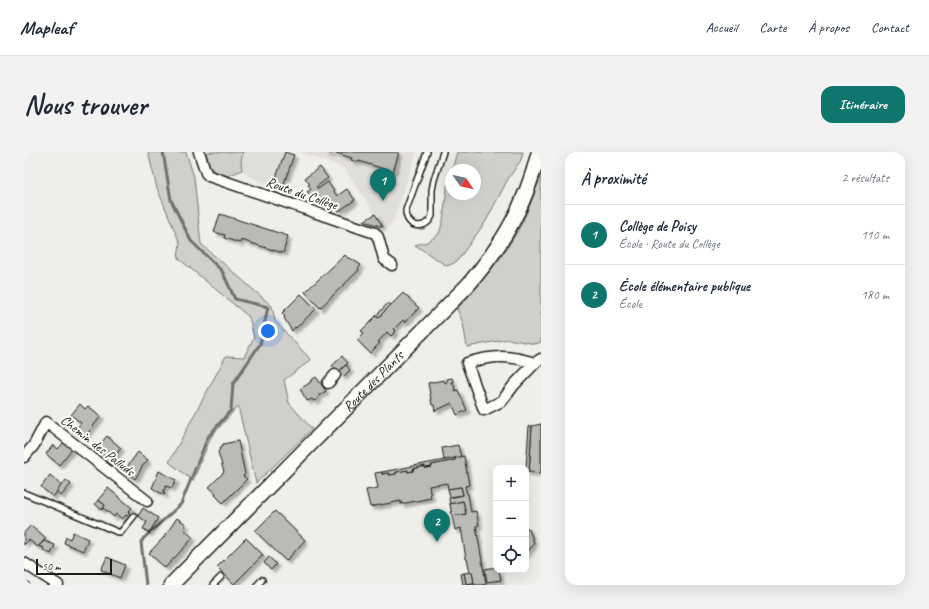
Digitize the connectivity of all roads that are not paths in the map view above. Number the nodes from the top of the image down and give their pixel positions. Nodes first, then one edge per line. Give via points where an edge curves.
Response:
1 (199, 152) edge
2 (427, 152) edge
3 (443, 152) edge
4 (539, 152) edge
5 (392, 265) dead end
6 (538, 361) edge
7 (335, 375) dead end
8 (328, 383) dead end
9 (24, 457) edge
10 (24, 493) edge
11 (147, 501) dead end
12 (134, 516) dead end
13 (24, 563) edge
14 (221, 577) dead end
15 (262, 580) dead end
16 (58, 585) edge
17 (171, 585) edge
18 (213, 585) edge
19 (257, 585) edge

1 - 5 street, Route du Collège via 209,176 375,233 384,259
2 - 3 lane via 406,210 407,218 415,226 424,225 432,216 432,190
4 - 17 main road, Route des Plants via 518,214 494,254 468,285
6 - 6 street via 503,356 466,363 484,410 502,401
7 - 8 street
9 - 11 street, Chemin des Palluds via 34,445 46,422
10 - 12 lane via 120,533
13 - 16 street
14 - 18 lane
15 - 19 lane

